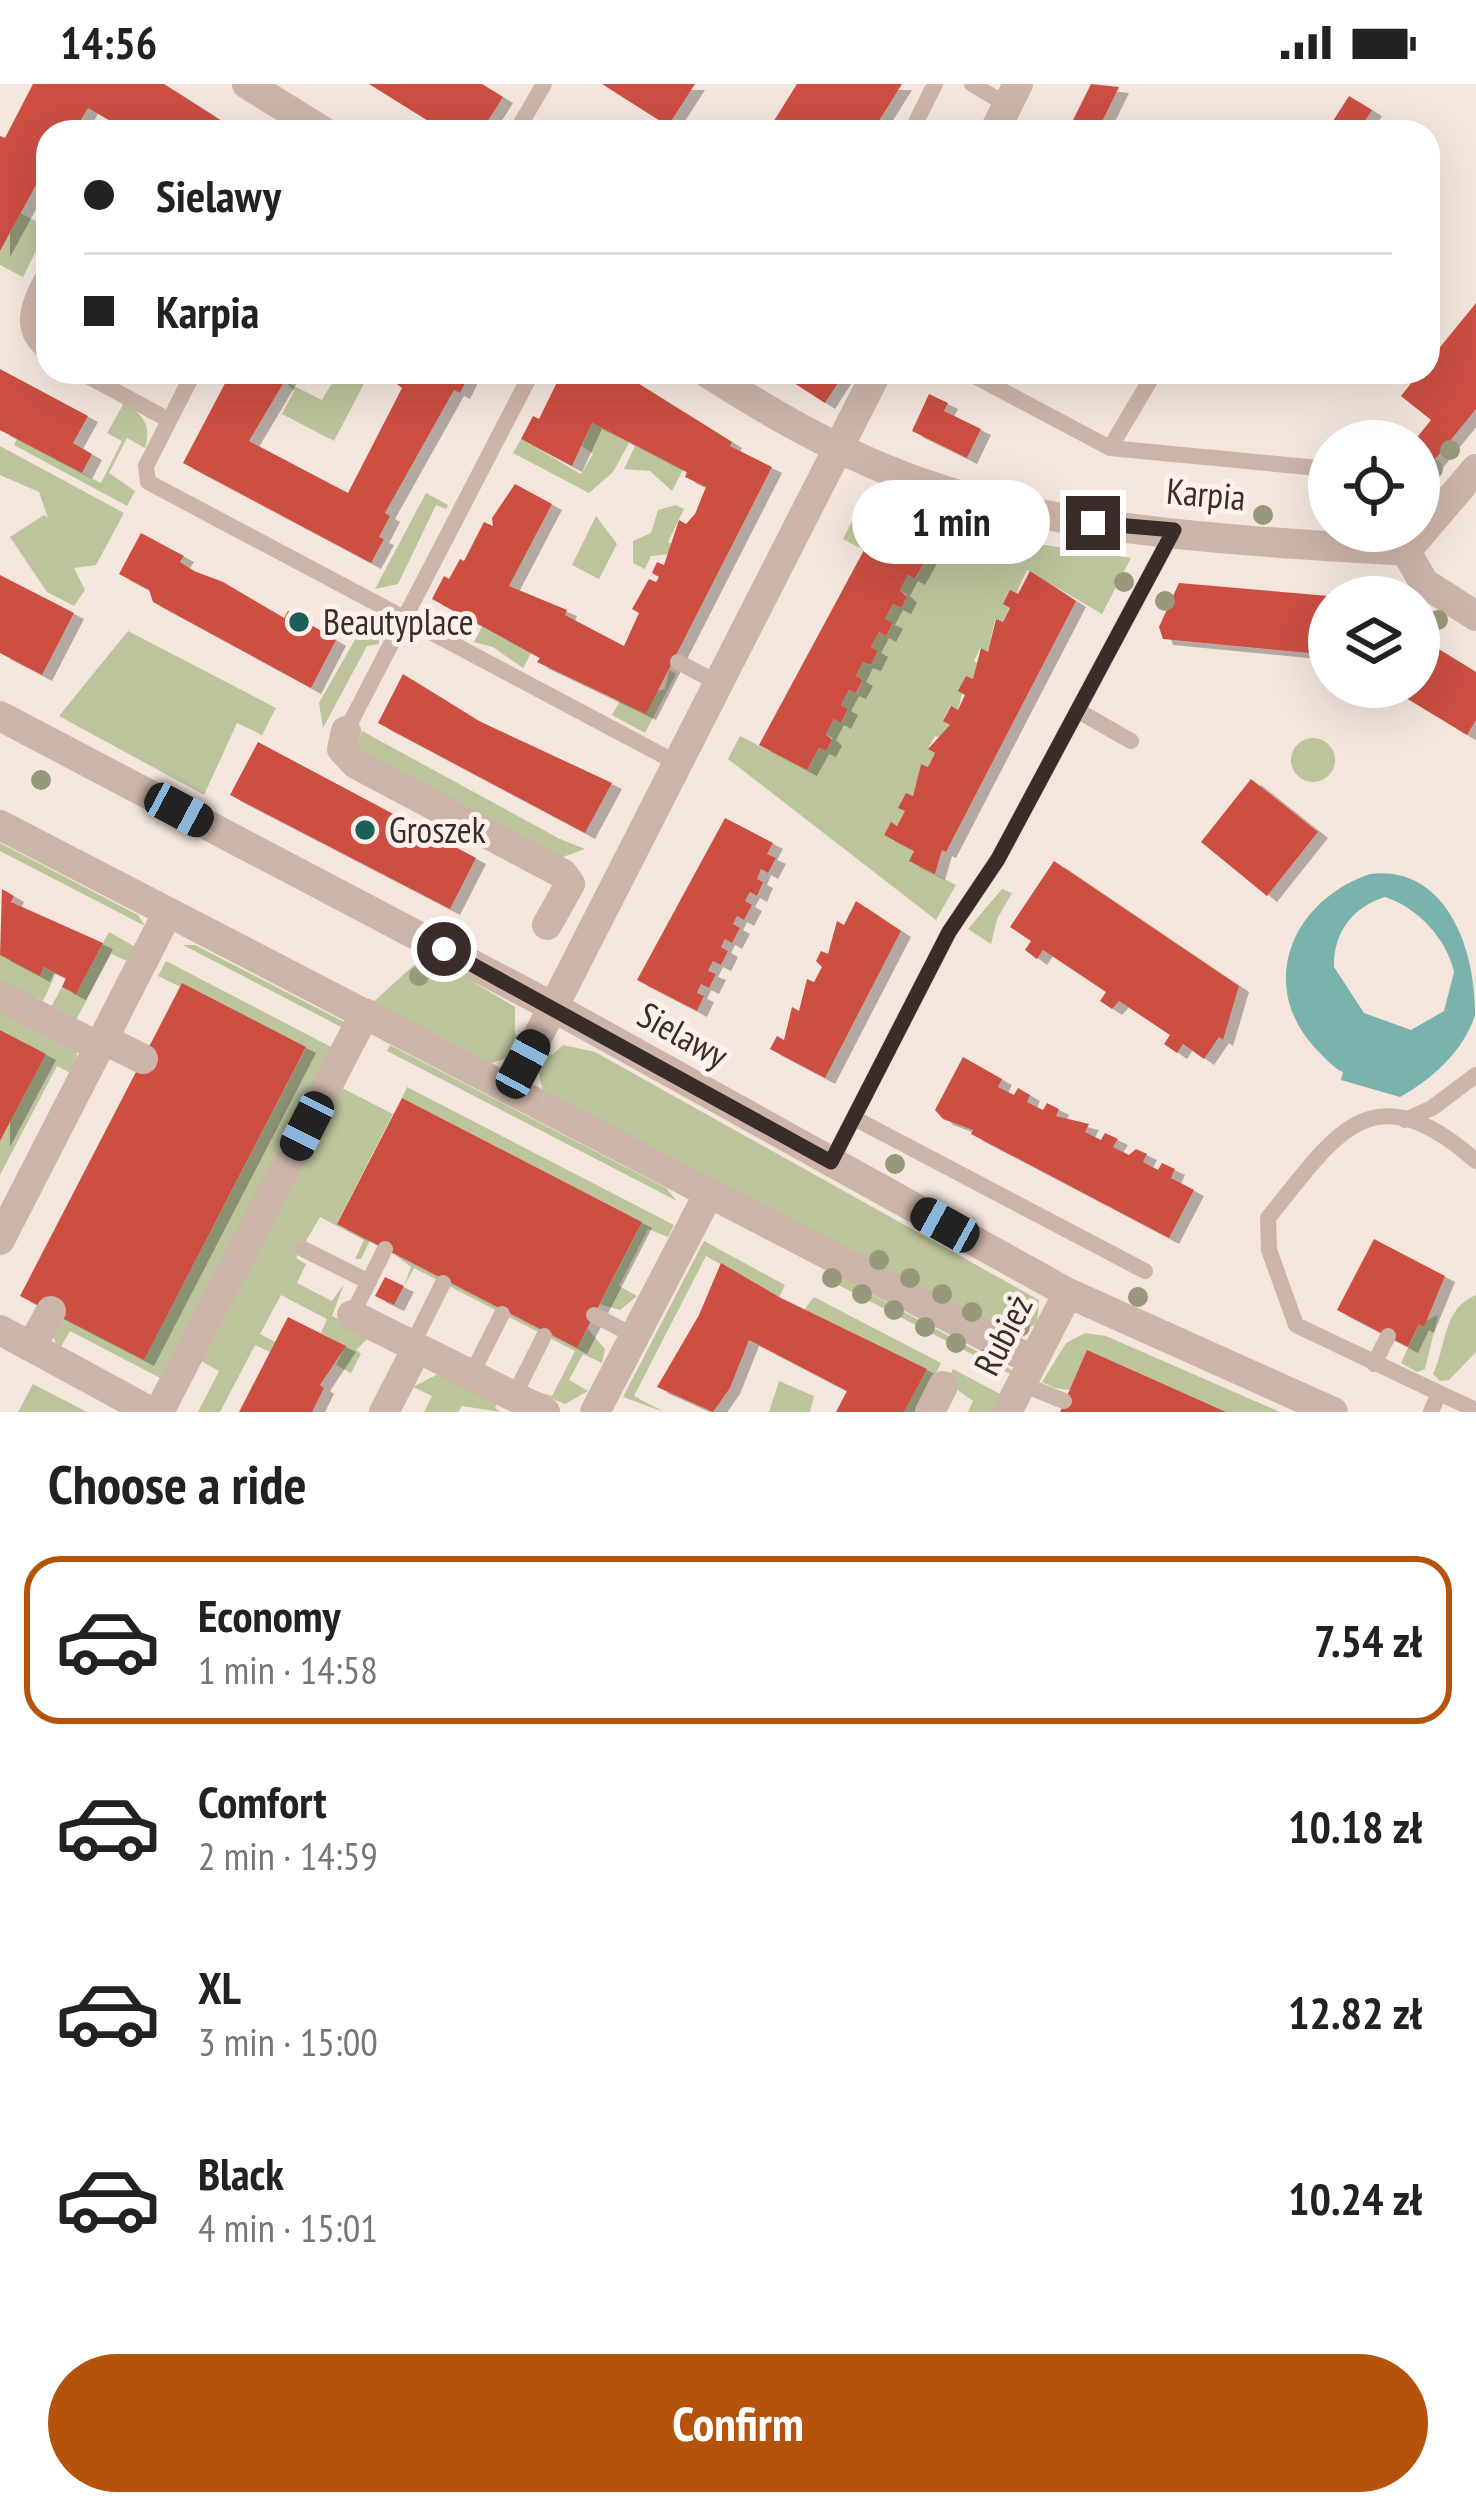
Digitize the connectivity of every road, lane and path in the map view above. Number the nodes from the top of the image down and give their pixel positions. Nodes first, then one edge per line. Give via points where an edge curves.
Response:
1 (247, 84) edge
2 (544, 84) edge
3 (935, 84) edge
4 (972, 84) edge
5 (1007, 107) edge
6 (297, 120) edge
7 (523, 120) edge
8 (917, 120) edge
9 (36, 294) edge
10 (36, 341) edge
11 (102, 384) edge
12 (188, 384) edge
13 (526, 384) edge
14 (727, 384) edge
15 (871, 384) edge
16 (990, 384) edge
17 (1148, 384) edge
18 (169, 420) junction
19 (1110, 448) junction
20 (839, 449) junction
21 (1308, 467) edge
22 (1476, 469) edge
23 (1440, 511) edge
24 (1174, 530) junction
25 (1308, 542) edge
26 (1407, 552) edge
27 (1476, 616) edge
28 (404, 618) junction
29 (678, 662) dead end
30 (720, 684) junction
31 (1080, 712) junction
32 (0, 716) edge
33 (346, 731) joint
34 (1131, 741) dead end
35 (679, 764) junction
36 (0, 825) edge
37 (168, 912) junction
38 (547, 926) dead end
39 (0, 996) edge
40 (555, 1002) junction
41 (364, 1013) junction
42 (101, 1043) junction
43 (142, 1058) dead end
44 (1476, 1075) edge
45 (511, 1088) junction
46 (854, 1118) junction
47 (1404, 1120) junction
48 (1476, 1161) edge
49 (831, 1162) junction
50 (709, 1192) junction
51 (0, 1240) edge
52 (304, 1249) dead end
53 (385, 1249) dead end
54 (1145, 1271) dead end
55 (369, 1282) junction
56 (443, 1283) dead end
57 (1068, 1293) junction
58 (50, 1311) dead end
59 (502, 1314) dead end
60 (352, 1315) joint
61 (594, 1315) dead end
62 (0, 1330) edge
63 (544, 1336) dead end
64 (635, 1336) junction
65 (1388, 1336) dead end
66 (414, 1346) junction
67 (31, 1347) junction
68 (1374, 1364) junction
69 (471, 1375) junction
70 (1019, 1389) edge
71 (1439, 1394) junction
72 (514, 1396) junction
73 (1064, 1401) dead end
74 (1476, 1410) edge
75 (154, 1412) edge
76 (384, 1412) edge
77 (545, 1412) edge
78 (595, 1412) edge
79 (1333, 1412) edge
80 (1431, 1412) edge

1 - 6 street
2 - 7 lane
3 - 8 lane
4 - 5 lane
9 - 10 lane via 26,316
11 - 18 lane
12 - 18 lane
13 - 28 lane
14 - 20 street, Karpia
15 - 20 street
16 - 19 lane
17 - 19 lane
18 - 28 lane via 146,466 148,482
19 - 21 lane
20 - 24 street, Karpia via 1013,509
20 - 30 street
22 - 23 street
24 - 25 street, Karpia
24 - 31 lane
26 - 27 street via 1424,584
28 - 33 lane
28 - 35 lane
29 - 30 lane
30 - 35 street
31 - 34 lane
31 - 46 lane via 949,932
32 - 40 street, Sielawy
33 - 38 street via 343,748 356,764 562,874 570,884
35 - 40 street
36 - 37 street
37 - 41 street
37 - 42 street
39 - 42 street
40 - 45 street
40 - 49 street, Sielawy
41 - 45 street
41 - 75 street
42 - 43 street
42 - 51 street
44 - 47 lane
45 - 50 street
46 - 49 lane
46 - 54 lane
47 - 48 lane via 1428,1123
47 - 68 lane via 1355,1120 1339,1131 1268,1218 1269,1250 1296,1325
49 - 57 street, Sielawy
50 - 64 street
50 - 70 street
52 - 55 lane
53 - 55 lane
55 - 60 lane
56 - 66 lane
57 - 70 street, Rubież
57 - 79 street, Sielawy
58 - 67 street
59 - 69 lane
60 - 66 street
61 - 64 lane
62 - 67 street
63 - 72 lane
64 - 78 street
65 - 68 lane
66 - 69 street
66 - 76 street
67 - 75 street
68 - 71 lane
69 - 72 street
70 - 73 lane
71 - 74 lane
71 - 80 lane
72 - 77 street

